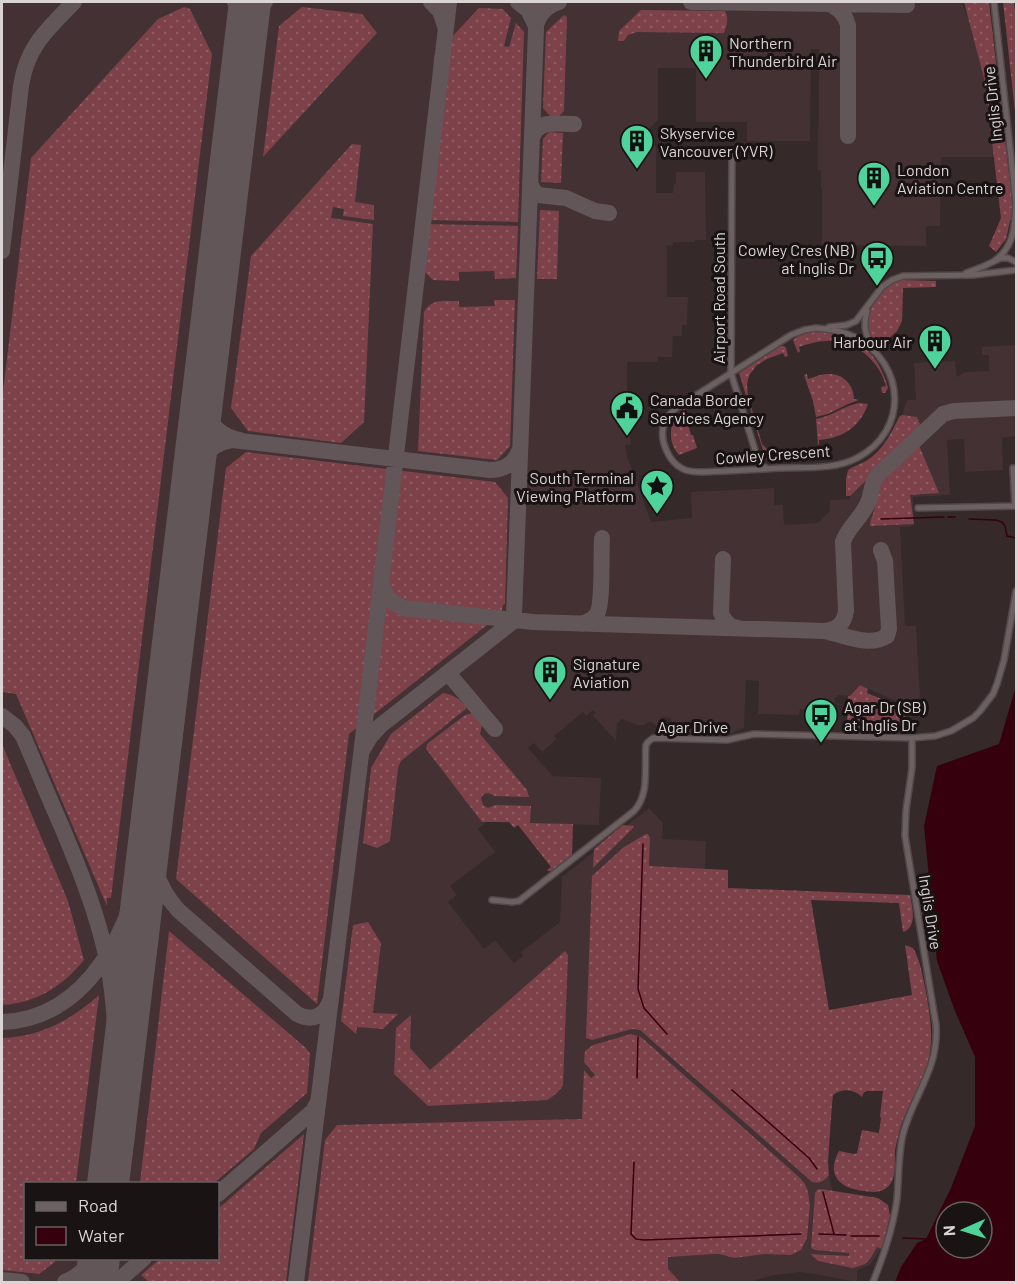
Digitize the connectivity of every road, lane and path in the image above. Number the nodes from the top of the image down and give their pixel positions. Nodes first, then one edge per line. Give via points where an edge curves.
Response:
1 (994, 2) edge
2 (732, 151) dead end
3 (1016, 201) edge
4 (994, 261) junction
5 (1017, 262) edge
6 (1017, 270) edge
7 (959, 275) junction
8 (869, 306) junction
9 (816, 328) junction
10 (877, 354) junction
11 (731, 373) junction
12 (1013, 468) dead end
13 (770, 469) junction
14 (1016, 505) edge
15 (918, 508) dead end
16 (1017, 591) edge
17 (912, 738) junction
18 (492, 900) dead end
19 (873, 1282) edge

1 - 3 street, Inglis Drive
2 - 11 street, Airport Road South
3 - 4 street, Inglis Drive via 1011,240 1003,255
4 - 5 street via 1005,258
4 - 7 street
6 - 7 street
7 - 8 street via 898,277 882,287
8 - 9 street via 852,323
8 - 10 street via 865,329
9 - 10 street, Cowley Crescent via 849,334
9 - 11 street, Cowley Crescent via 791,335
10 - 13 street, Cowley Crescent via 891,377 895,398 889,426 878,441 846,462
11 - 13 street, Airport Road South via 759,463
11 - 13 street, Cowley Crescent via 671,413 663,429 667,451 677,465 692,472
12 - 14 street
14 - 15 street
16 - 17 street via 1001,672 987,703 973,718 951,731
17 - 18 street, Agar Drive via 749,734 732,740 650,739 646,745 640,805 523,899
17 - 19 street, Inglis Drive via 905,836 937,1039 932,1063 904,1132 892,1227

